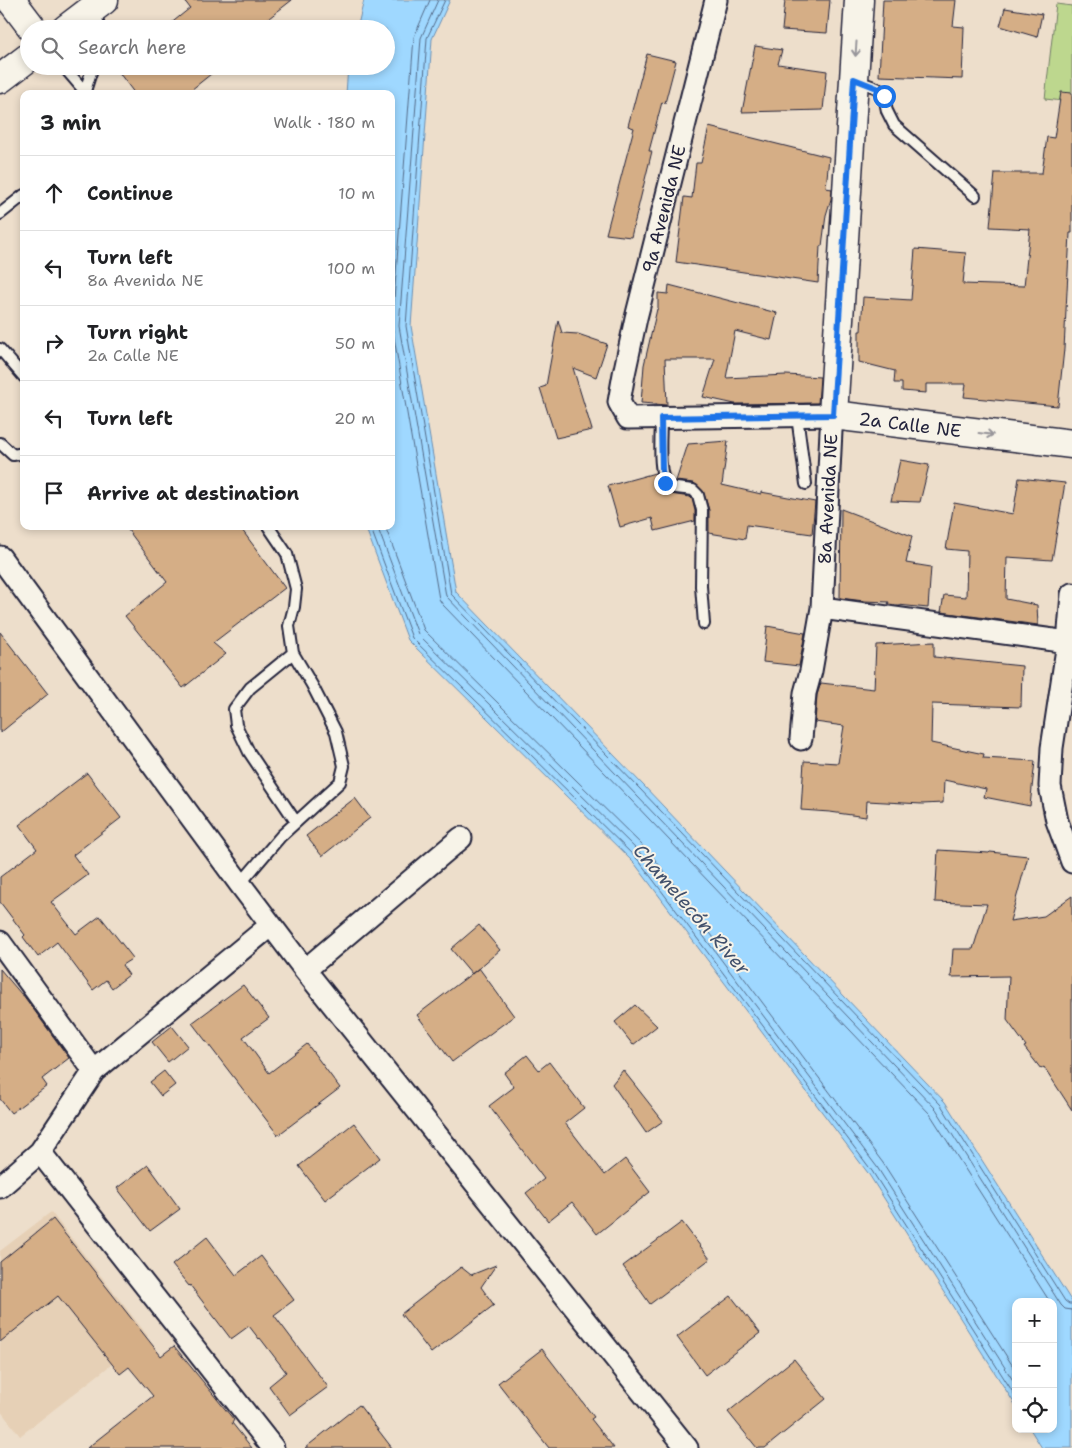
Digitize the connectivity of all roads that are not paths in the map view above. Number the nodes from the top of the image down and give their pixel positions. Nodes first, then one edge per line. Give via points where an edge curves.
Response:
1 (11, 0) edge
2 (716, 0) edge
3 (858, 0) edge
4 (99, 12) edge
5 (25, 20) edge
6 (83, 20) edge
7 (20, 64) edge
8 (71, 75) edge
9 (90, 75) edge
10 (0, 79) edge
11 (854, 79) junction
12 (84, 90) edge
13 (86, 90) edge
14 (975, 196) dead end
15 (20, 198) edge
16 (0, 214) edge
17 (0, 349) edge
18 (20, 372) edge
19 (833, 415) junction
20 (797, 416) junction
21 (628, 418) joint
22 (661, 418) junction
23 (0, 443) edge
24 (1072, 444) edge
25 (20, 454) edge
26 (806, 484) dead end
27 (271, 530) edge
28 (0, 557) edge
29 (1072, 594) edge
30 (822, 608) junction
31 (704, 624) dead end
32 (1068, 642) junction
33 (293, 653) junction
34 (802, 739) dead end
35 (296, 822) junction
36 (461, 838) dead end
37 (1072, 862) edge
38 (240, 884) junction
39 (271, 925) junction
40 (0, 942) edge
41 (305, 970) junction
42 (94, 1071) junction
43 (40, 1152) junction
44 (0, 1187) edge
45 (273, 1448) edge
46 (687, 1448) edge

1 - 5 street
2 - 21 street, 9a Avenida NE via 624,374 619,402
3 -> 11 street, 8a Avenida NE
4 - 6 street
7 - 10 street
8 - 12 lane
9 - 13 lane
11 - 14 lane via 877,88 884,96 894,125
11 - 19 street, 8a Avenida NE
15 - 16 lane
17 - 18 lane
19 - 20 street, 2a Calle NE
19 -> 24 street, 2a Calle NE
19 - 30 street, 8a Avenida NE
20 - 22 street, 2a Calle NE
20 - 26 lane
21 - 22 street, 2a Calle NE
22 - 31 lane via 665,483 668,487 693,490 698,495 702,510
23 - 25 lane via 13,455
27 - 33 lane via 287,554 296,589 289,626
28 - 38 street
29 - 32 street
30 - 32 street
30 - 34 street, 8a Avenida NE via 805,693
32 - 37 street via 1052,748 1050,786 1057,821
33 - 35 lane via 336,732 344,766 340,782
33 - 35 lane via 250,688 234,709 236,725 249,752
35 - 38 lane
36 - 41 street
38 - 39 street
39 - 41 street
39 - 42 street
40 - 42 street
41 - 46 street
42 - 43 street
43 - 44 street
43 - 45 street

